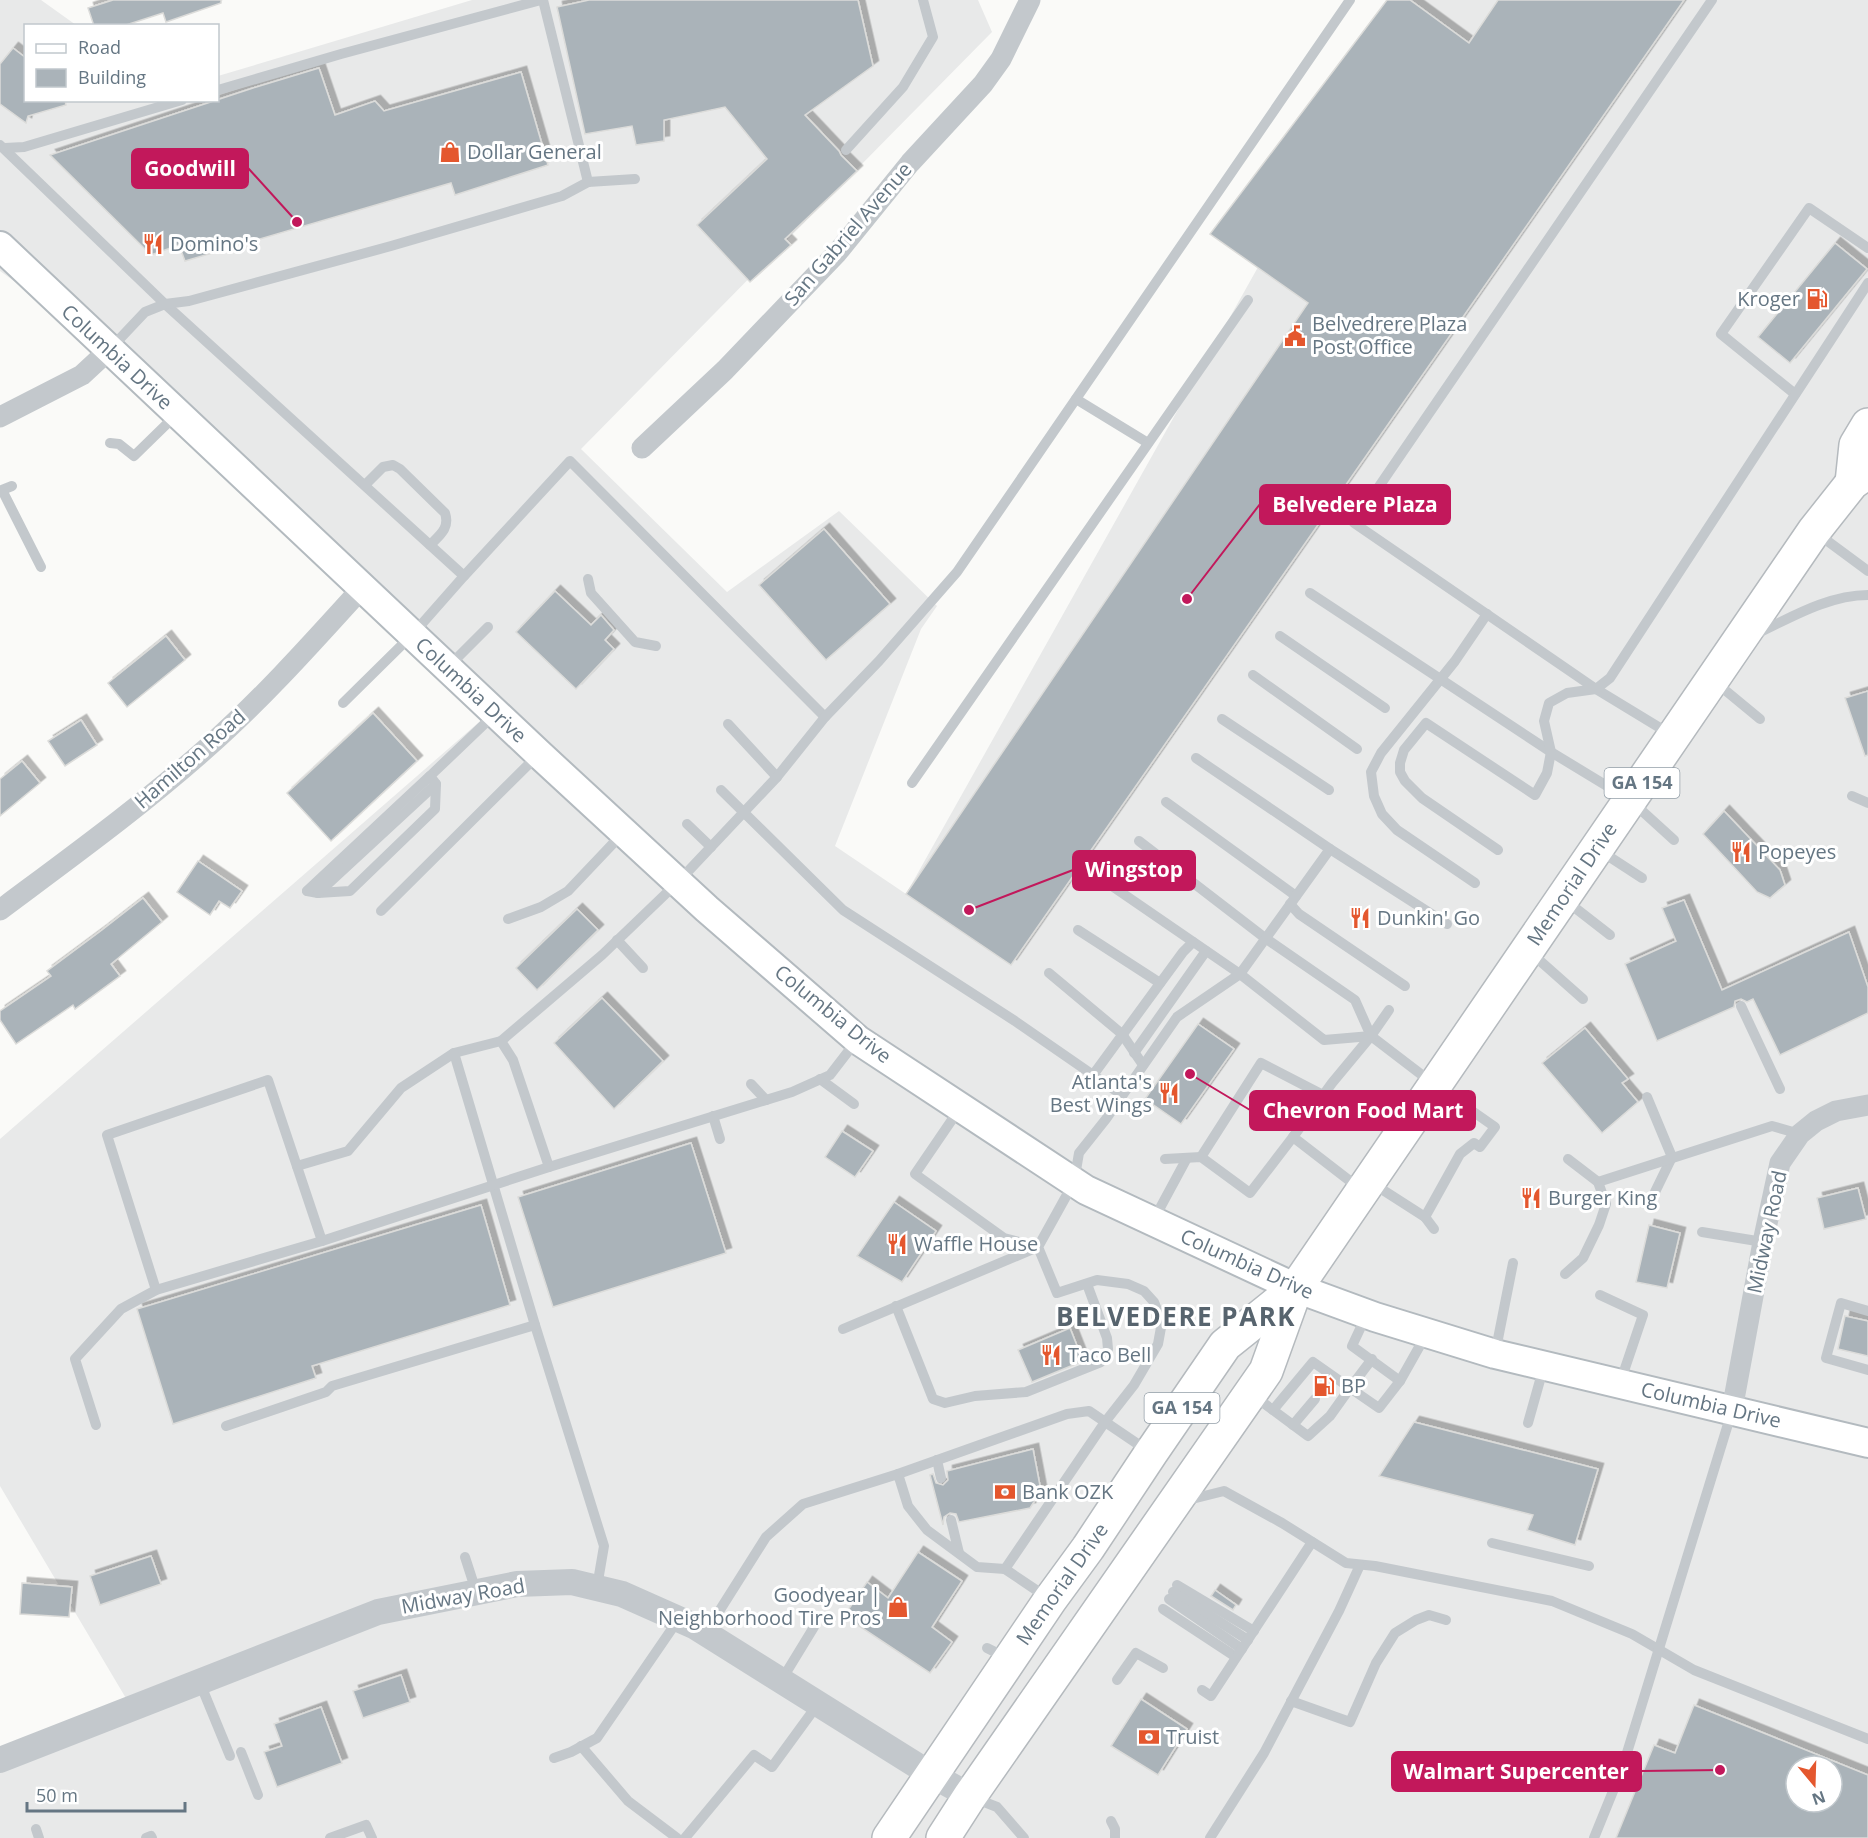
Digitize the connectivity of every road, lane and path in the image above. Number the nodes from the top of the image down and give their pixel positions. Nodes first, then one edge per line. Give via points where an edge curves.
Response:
1 (542, 0) edge
2 (922, 0) edge
3 (1029, 0) edge
4 (1350, 0) edge
5 (1712, 0) edge
6 (219, 90) edge
7 (175, 102) edge
8 (2, 147) edge
9 (846, 150) dead end
10 (634, 178) dead end
11 (588, 182) junction
12 (0, 246) edge
13 (1868, 248) edge
14 (1868, 283) edge
15 (1248, 300) dead end
16 (165, 304) junction
17 (109, 350) junction
18 (1795, 394) junction
19 (1076, 399) junction
20 (177, 414) junction
21 (0, 417) edge
22 (1868, 425) edge
23 (110, 443) dead end
24 (1148, 443) junction
25 (642, 448) dead end
26 (1860, 478) edge
27 (365, 485) junction
28 (5, 487) edge
29 (1814, 531) junction
30 (430, 545) junction
31 (41, 567) dead end
32 (1868, 571) edge
33 (464, 576) junction
34 (588, 579) dead end
35 (362, 588) junction
36 (1310, 593) dead end
37 (1868, 595) edge
38 (1487, 614) junction
39 (488, 627) dead end
40 (412, 635) junction
41 (1280, 636) dead end
42 (1738, 642) junction
43 (656, 646) dead end
44 (447, 668) junction
45 (1253, 675) dead end
46 (1440, 679) junction
47 (1712, 680) junction
48 (1596, 689) junction
49 (343, 703) dead end
50 (1385, 708) dead end
51 (495, 713) junction
52 (1413, 714) junction
53 (825, 717) junction
54 (1222, 719) dead end
55 (1760, 719) dead end
56 (1426, 723) junction
57 (728, 724) dead end
58 (1673, 736) junction
59 (1357, 749) dead end
60 (1551, 752) junction
61 (539, 754) junction
62 (1196, 758) dead end
63 (777, 777) junction
64 (433, 780) junction
65 (912, 783) dead end
66 (721, 790) dead end
67 (1329, 790) dead end
68 (1852, 796) dead end
69 (1630, 800) junction
70 (1166, 802) dead end
71 (1868, 803) edge
72 (743, 812) junction
73 (687, 824) dead end
74 (624, 833) junction
75 (1674, 840) dead end
76 (1139, 841) dead end
77 (711, 847) junction
78 (1597, 848) junction
79 (1330, 849) junction
80 (1498, 850) dead end
81 (1642, 878) dead end
82 (677, 883) junction
83 (1475, 883) dead end
84 (1109, 884) dead end
85 (1563, 898) junction
86 (1293, 900) junction
87 (0, 910) edge
88 (381, 911) dead end
89 (508, 919) dead end
90 (1448, 924) dead end
91 (1078, 930) dead end
92 (1610, 935) dead end
93 (1266, 938) junction
94 (617, 940) junction
95 (1193, 942) junction
96 (1527, 950) junction
97 (1206, 951) junction
98 (643, 968) dead end
99 (1049, 973) dead end
100 (1240, 974) junction
101 (1160, 983) junction
102 (1405, 986) dead end
103 (1583, 999) dead end
104 (1741, 1006) dead end
105 (1389, 1010) dead end
106 (1122, 1034) junction
107 (1371, 1036) junction
108 (858, 1040) junction
109 (501, 1041) junction
110 (454, 1053) junction
111 (1134, 1053) junction
112 (1143, 1065) junction
113 (1093, 1075) junction
114 (820, 1079) junction
115 (752, 1084) dead end
116 (1435, 1085) junction
117 (1780, 1089) dead end
118 (1122, 1095) junction
119 (1323, 1095) junction
120 (1647, 1097) dead end
121 (766, 1100) junction
122 (854, 1104) dead end
123 (1868, 1105) edge
124 (960, 1107) junction
125 (713, 1116) junction
126 (1800, 1134) junction
127 (1293, 1137) junction
128 (720, 1139) dead end
129 (1201, 1157) junction
130 (1672, 1157) junction
131 (1187, 1158) junction
132 (1165, 1159) dead end
133 (1568, 1159) dead end
134 (297, 1166) junction
135 (549, 1167) junction
136 (1074, 1182) junction
137 (1598, 1182) junction
138 (1366, 1186) junction
139 (493, 1187) junction
140 (1655, 1192) dead end
141 (1425, 1217) junction
142 (1153, 1221) junction
143 (1434, 1229) dead end
144 (1702, 1232) dead end
145 (322, 1241) junction
146 (1763, 1242) junction
147 (1038, 1247) junction
148 (1513, 1263) dead end
149 (1565, 1274) dead end
150 (1087, 1284) junction
151 (1296, 1288) junction
152 (156, 1290) junction
153 (1600, 1296) dead end
154 (896, 1306) junction
155 (1868, 1311) edge
156 (1367, 1314) junction
157 (535, 1325) junction
158 (843, 1329) dead end
159 (1427, 1333) junction
160 (1496, 1354) junction
161 (1372, 1359) junction
162 (1544, 1366) junction
163 (1868, 1370) edge
164 (1400, 1381) junction
165 (1620, 1383) junction
166 (1350, 1388) junction
167 (1315, 1399) dead end
168 (1262, 1401) junction
169 (1732, 1410) junction
170 (1105, 1422) junction
171 (1528, 1423) dead end
172 (96, 1425) dead end
173 (1293, 1425) junction
174 (226, 1426) dead end
175 (1868, 1443) edge
176 (1151, 1453) junction
177 (937, 1460) junction
178 (898, 1474) junction
179 (941, 1478) dead end
180 (1175, 1503) junction
181 (951, 1520) dead end
182 (1312, 1542) junction
183 (1492, 1543) dead end
184 (959, 1553) junction
185 (465, 1557) dead end
186 (1360, 1565) junction
187 (1589, 1566) dead end
188 (1005, 1569) junction
189 (597, 1587) junction
190 (477, 1592) junction
191 (1050, 1600) junction
192 (1162, 1609) dead end
193 (679, 1619) junction
194 (1446, 1620) dead end
195 (814, 1627) dead end
196 (705, 1633) junction
197 (1245, 1644) junction
198 (1658, 1649) junction
199 (1163, 1668) dead end
200 (1117, 1680) dead end
201 (781, 1681) junction
202 (200, 1683) junction
203 (1202, 1690) dead end
204 (1291, 1701) junction
205 (818, 1704) junction
206 (1868, 1739) edge
207 (581, 1746) junction
208 (241, 1752) dead end
209 (230, 1756) dead end
210 (554, 1758) dead end
211 (0, 1760) edge
212 (932, 1775) junction
213 (258, 1794) dead end
214 (970, 1796) junction
215 (1111, 1821) dead end
216 (146, 1838) edge
217 (152, 1838) edge
218 (330, 1838) edge
219 (372, 1838) edge
220 (677, 1838) edge
221 (685, 1838) edge
222 (889, 1838) edge
223 (943, 1838) edge
224 (1024, 1838) edge
225 (1115, 1838) edge
226 (1210, 1838) edge
227 (1594, 1838) edge

1 - 6 lane
1 - 11 lane
2 - 9 lane via 933,37 903,87
3 - 25 street, San Gabriel Avenue via 983,84 910,163 837,253
4 - 19 lane
5 - 38 lane via 1354,523
7 - 8 lane via 24,147
8 - 16 lane
10 - 11 lane
11 - 16 lane via 562,196 411,240 189,301
12 - 17 main road, Columbia Drive
13 - 18 lane via 1809,208 1720,334
14 - 18 lane
15 - 24 lane
16 - 17 lane via 145,312
16 - 27 lane
17 - 20 main road, Columbia Drive
17 - 21 street via 82,375
18 - 48 lane via 1610,678
19 - 24 lane
19 - 53 lane via 957,572
20 - 23 lane via 134,456 119,444
20 - 35 main road, Columbia Drive
22 - 26 main road, Memorial Drive / GA 154 via 1856,445
24 - 65 lane
26 - 29 main road, Memorial Drive / GA 154
27 - 30 lane
27 - 30 lane via 383,467 393,465 400,469 445,513 445,529
28 - 31 lane
29 - 32 lane
29 - 42 main road, Memorial Drive / GA 154
30 - 33 lane
33 - 40 lane
33 - 53 lane via 570,461
34 - 43 lane via 591,593 635,642
35 - 40 main road, Columbia Drive
35 - 87 street, Hamilton Road via 285,672 210,745 143,802
36 - 46 lane
37 - 42 lane via 1850,595 1825,603
38 - 46 lane
38 - 48 lane
39 - 44 lane
40 - 44 main road, Columbia Drive
40 - 49 lane
41 - 50 lane
42 - 47 main road, Memorial Drive / GA 154
44 - 51 main road, Columbia Drive
45 - 59 lane
46 - 52 lane
46 - 60 lane
47 - 55 lane
47 - 58 main road, Memorial Drive / GA 154
48 - 58 lane
48 - 60 lane via 1567,693 1549,703 1544,721
51 - 61 main road, Columbia Drive
51 - 64 lane
52 - 56 lane
52 - 83 lane via 1381,753 1371,772 1374,796 1397,830
53 - 63 lane
54 - 67 lane
56 - 60 lane via 1535,795 1547,772
56 - 80 lane via 1404,750 1400,772 1405,781 1422,798
57 - 63 lane
58 - 69 main road, Memorial Drive / GA 154
60 - 69 lane
61 - 74 main road, Columbia Drive
61 - 88 lane
62 - 79 lane
63 - 72 lane
64 - 64 lane via 313,892 350,891 435,809
66 - 72 lane
68 - 71 lane
69 - 75 lane
69 - 78 main road, Memorial Drive / GA 154
70 - 86 lane
72 - 77 lane
72 - 113 lane via 843,910
73 - 77 lane
74 - 82 main road, Columbia Drive
74 - 89 lane via 568,891 541,907
76 - 93 lane
77 - 82 lane
78 - 81 lane
78 - 85 main road, Memorial Drive / GA 154
79 - 86 lane
79 - 90 lane
82 - 94 lane
82 - 108 main road, Columbia Drive
84 - 95 lane
85 - 92 lane
85 - 96 main road, Memorial Drive / GA 154
86 - 93 lane
86 - 102 lane via 1299,914
91 - 101 lane
93 - 100 lane
93 - 107 lane via 1355,1000
94 - 98 lane
94 - 109 lane
95 - 97 lane
95 - 101 lane
96 - 103 lane
96 - 116 main road, Memorial Drive / GA 154
97 - 100 lane
97 - 111 lane
99 - 106 lane
100 - 107 lane via 1324,1040
100 - 112 lane via 1177,1017
101 - 106 lane
104 - 117 lane
105 - 107 lane
106 - 111 lane
106 - 113 lane
107 - 116 lane
107 - 119 lane
108 - 114 lane via 830,1075
108 - 124 main road, Columbia Drive
109 - 110 lane
109 - 135 lane via 513,1060
110 - 134 lane via 401,1088 348,1150
110 - 139 lane
111 - 112 lane
112 - 118 lane
113 - 118 lane
114 - 121 lane
114 - 122 lane
115 - 121 lane
116 - 138 main road, Memorial Drive / GA 154
116 - 141 lane via 1495,1126 1480,1147 1474,1143 1460,1154
118 - 136 lane via 1079,1153
119 - 127 lane
119 - 129 lane via 1261,1063
120 - 130 lane
121 - 125 lane
123 - 126 street, Midway Road via 1836,1111
124 - 136 main road, Columbia Drive
124 - 147 lane via 915,1174 1004,1238
125 - 128 lane
125 - 135 lane
126 - 130 lane via 1772,1126
126 - 146 street, Midway Road via 1780,1163
127 - 129 lane via 1250,1193
127 - 138 lane
129 - 131 lane
130 - 137 lane
130 - 140 lane
131 - 132 lane
131 - 142 lane
133 - 137 lane
134 - 145 lane
134 - 152 lane via 268,1080 107,1135
135 - 139 lane
136 - 142 main road, Columbia Drive
136 - 147 lane
137 - 149 lane via 1606,1204 1599,1225 1582,1258
138 - 141 lane
138 - 151 main road, Memorial Drive / GA 154
139 - 145 lane
139 - 157 lane
141 - 143 lane
142 - 151 main road, Columbia Drive
144 - 146 lane
145 - 152 lane
146 - 169 street, Midway Road
147 - 150 lane via 1058,1293
147 - 154 lane
148 - 160 lane
150 - 154 lane via 1107,1338 1108,1349 1101,1362 1026,1392 945,1403 933,1399
150 - 170 lane via 1097,1280 1118,1282 1144,1291 1154,1302 1162,1322 1158,1344 1134,1385
151 - 156 main road, Columbia Drive
151 - 168 main road, Memorial Drive / GA 154 via 1266,1371
151 - 176 main road, Memorial Drive / GA 154 via 1225,1345
152 - 172 lane via 121,1309 75,1359
153 - 165 lane via 1643,1315
154 - 158 lane
155 - 163 lane via 1841,1303 1826,1358
156 - 159 main road, Columbia Drive
156 - 161 lane via 1352,1346
157 - 174 lane via 332,1386 326,1392
157 - 189 lane via 604,1546
159 - 160 main road, Columbia Drive
159 - 164 lane
160 - 162 main road, Columbia Drive
161 - 164 lane
161 - 166 lane
162 - 165 main road, Columbia Drive
162 - 171 lane
164 - 166 lane via 1379,1408
165 - 169 main road, Columbia Drive
166 - 168 lane via 1312,1362
166 - 173 lane via 1330,1416 1308,1436
167 - 173 lane
168 - 173 lane
168 - 180 main road, Memorial Drive / GA 154
169 - 175 main road, Columbia Drive
169 - 198 lane
170 - 176 lane
170 - 177 lane via 1089,1411 1067,1414
170 - 188 lane
176 - 191 main road, Memorial Drive / GA 154
177 - 178 lane
177 - 179 lane
178 - 184 lane via 908,1506 927,1530
178 - 196 lane via 803,1504 766,1537
180 - 182 lane via 1224,1491
180 - 214 main road, Memorial Drive / GA 154
181 - 184 lane
182 - 186 lane via 1346,1563
182 - 197 lane
183 - 187 lane
184 - 188 lane via 977,1567
185 - 190 lane
186 - 198 lane via 1552,1601
186 - 204 lane
188 - 191 lane
189 - 190 street, Midway Road via 572,1582 518,1584
189 - 193 street, Midway Road
190 - 202 street, Midway Road via 378,1612
191 - 212 main road, Memorial Drive / GA 154 via 998,1654
192 - 197 lane
193 - 196 street, Midway Road
193 - 207 lane via 597,1738
194 - 204 lane via 1429,1614 1395,1633 1376,1663 1350,1722
195 - 201 lane
196 - 201 street, Midway Road
197 - 197 lane via 1173,1592
197 - 203 lane via 1211,1696
198 - 206 lane via 1694,1670
198 - 227 lane via 1622,1769
199 - 200 lane via 1136,1653
201 - 205 street, Midway Road
202 - 209 lane
202 - 211 street, Midway Road
204 - 226 lane via 1264,1753
205 - 212 street, Midway Road
205 - 221 lane via 772,1767 754,1755
207 - 210 lane
207 - 220 lane via 628,1801
208 - 213 lane
212 - 214 street, Midway Road
212 - 222 main road, Memorial Drive / GA 154
214 - 223 main road, Memorial Drive / GA 154
214 - 224 lane via 997,1807
215 - 225 lane
216 - 217 lane
218 - 219 lane via 366,1825

